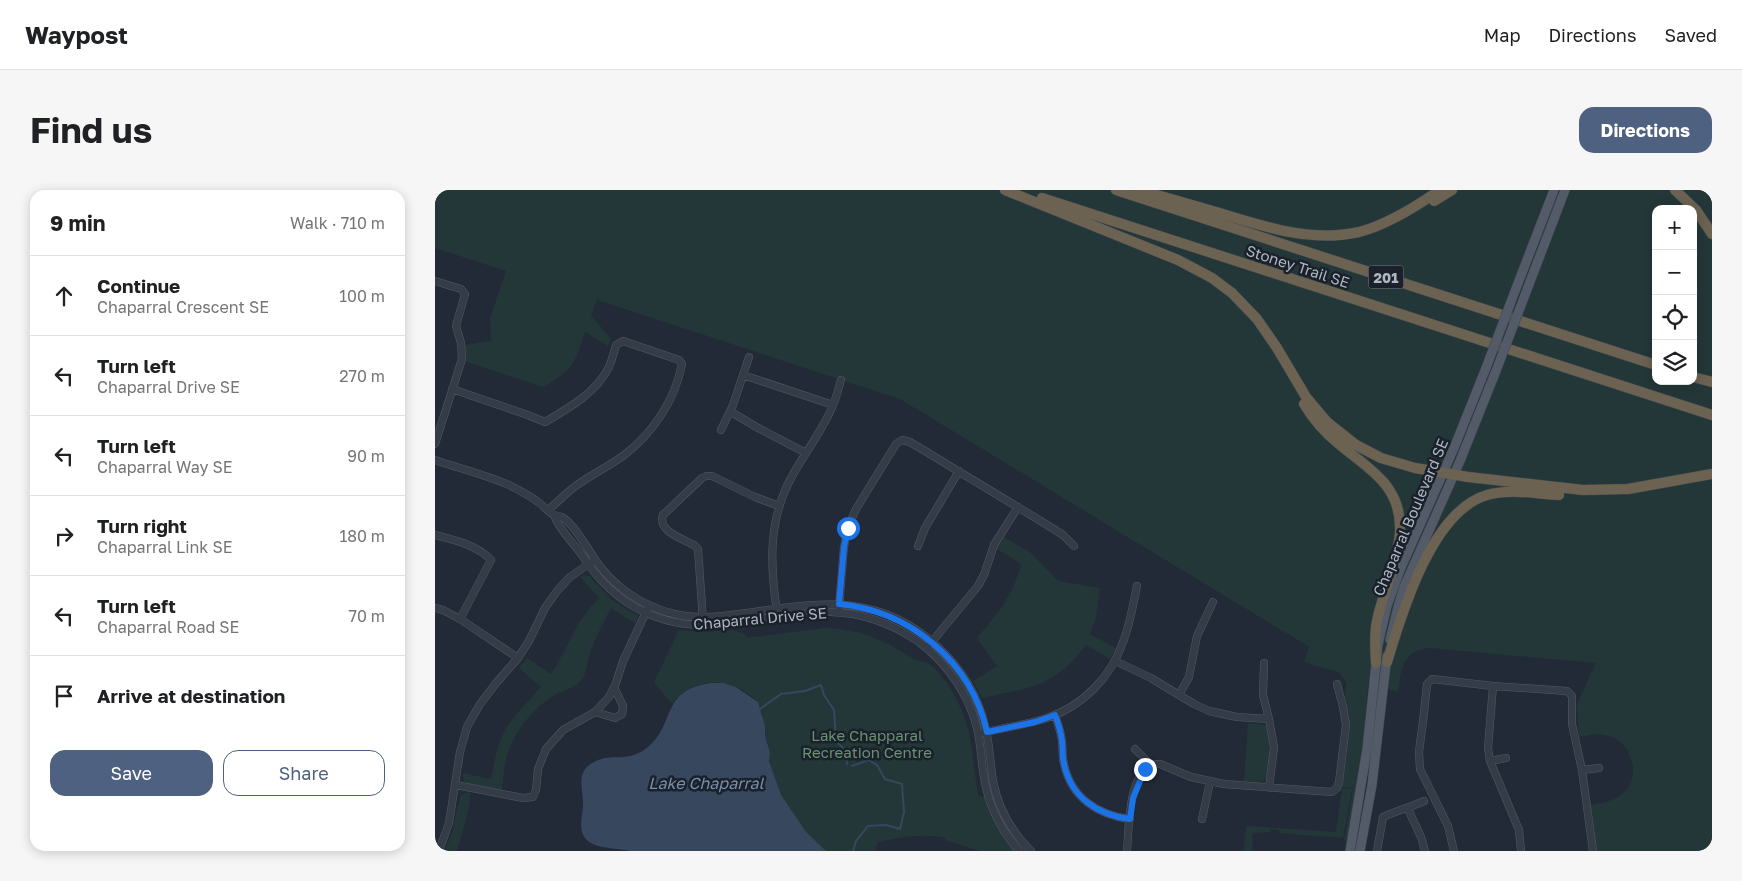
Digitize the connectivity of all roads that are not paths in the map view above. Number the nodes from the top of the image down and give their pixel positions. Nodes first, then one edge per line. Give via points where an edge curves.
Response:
1 (1005, 190) edge
2 (1017, 190) edge
3 (1116, 190) edge
4 (1139, 190) edge
5 (1440, 190) edge
6 (1453, 190) edge
7 (1554, 190) edge
8 (1565, 190) edge
9 (1675, 190) edge
10 (1361, 232) junction
11 (1712, 234) edge
12 (435, 282) edge
13 (1261, 324) junction
14 (749, 357) dead end
15 (1652, 364) edge
16 (743, 375) junction
17 (1697, 378) edge
18 (841, 380) dead end
19 (1712, 382) edge
20 (452, 389) junction
21 (833, 405) junction
22 (731, 412) junction
23 (1712, 416) edge
24 (721, 430) dead end
25 (435, 444) edge
26 (806, 453) junction
27 (435, 460) edge
28 (959, 472) junction
29 (1449, 474) junction
30 (1712, 474) edge
31 (1653, 486) junction
32 (779, 506) junction
33 (1018, 507) junction
34 (551, 513) junction
35 (435, 535) edge
36 (918, 546) dead end
37 (1075, 546) dead end
38 (595, 560) junction
39 (588, 564) junction
40 (1137, 586) dead end
41 (1213, 602) dead end
42 (839, 604) junction
43 (649, 605) junction
44 (435, 608) edge
45 (777, 609) junction
46 (645, 613) junction
47 (839, 613) junction
48 (703, 617) junction
49 (778, 617) junction
50 (460, 619) junction
51 (703, 626) junction
52 (932, 642) junction
53 (927, 649) junction
54 (518, 658) junction
55 (1115, 661) junction
56 (1387, 662) junction
57 (1264, 663) dead end
58 (1376, 663) junction
59 (1337, 684) dead end
60 (1493, 686) junction
61 (614, 688) junction
62 (1179, 695) junction
63 (595, 712) junction
64 (1055, 715) junction
65 (1269, 719) junction
66 (987, 732) junction
67 (978, 734) junction
68 (1135, 749) dead end
69 (1506, 758) dead end
70 (1490, 761) junction
71 (1150, 764) junction
72 (1599, 768) dead end
73 (1582, 770) junction
74 (1210, 782) junction
75 (456, 785) junction
76 (1269, 788) junction
77 (1425, 801) dead end
78 (1408, 809) junction
79 (1130, 819) junction
80 (1202, 819) dead end
81 (439, 851) edge
82 (1019, 851) edge
83 (1031, 851) edge
84 (1127, 851) edge
85 (1350, 851) edge
86 (1360, 851) edge
87 (1377, 851) edge
88 (1425, 851) edge
89 (1454, 851) edge
90 (1521, 851) edge
91 (1593, 851) edge

1 - 13 highway via 1195,268 1232,293
2 - 23 highway, Stoney Trail SE / 201
3 - 15 highway, Stoney Trail SE / 201
4 - 10 highway via 1289,232 1329,235
5 - 10 highway via 1405,212
6 - 10 highway via 1406,217
7 - 29 main road, Chaparral Boulevard SE, bridge
8 - 29 main road, Chaparral Boulevard SE, bridge via 1496,371
9 - 11 highway via 1696,210
12 - 20 street via 461,289 465,294 456,326 462,360
13 - 29 highway via 1306,397 1340,434 1384,459
13 - 58 highway via 1313,418 1381,480 1396,504 1400,540 1377,622
14 - 16 street
16 - 21 street
16 - 22 street
17 - 19 highway
18 - 21 street
20 - 25 street
20 - 34 street via 545,422 592,390 609,368 616,345 623,341 679,360 682,364 679,382 647,434 624,455 577,485
21 - 26 street
22 - 24 street
22 - 26 street
26 - 32 street
27 - 34 street, Chaparral Drive SE via 509,485
28 - 33 street
28 - 36 street via 925,528
28 - 42 street via 910,442 902,440 896,444 848,528
29 - 31 highway via 1583,490
29 - 56 main road, Chaparral Boulevard SE via 1402,594
29 - 58 main road, Chaparral Boulevard SE via 1394,585
30 - 31 highway
31 - 56 highway via 1592,496 1498,493 1469,502 1447,523 1428,556 1407,600
32 - 45 street via 771,549
32 - 48 street via 708,476 663,515 665,528 698,549
33 - 37 street
33 - 52 street via 994,545 978,586
34 - 38 street, Chaparral Drive SE via 569,524
34 - 39 street, Chaparral Drive SE
35 - 50 street via 484,552 491,560
38 - 39 street
38 - 43 street, Chaparral Drive SE via 617,584
39 - 46 street, Chaparral Drive SE via 614,593
39 - 54 street via 557,591
40 - 55 street via 1126,635
41 - 62 street via 1197,636 1189,677
42 - 45 street, Chaparral Drive SE
42 - 47 street
42 - 52 street, Chaparral Drive SE via 891,616
43 - 46 street
43 - 48 street, Chaparral Drive SE via 680,615
44 - 50 street
45 - 48 street, Chaparral Drive SE
45 - 49 street
46 - 51 street, Chaparral Drive SE via 670,622
46 - 61 street
47 - 49 street, Chaparral Drive SE
47 - 53 street, Chaparral Drive SE via 883,623
48 - 51 street
49 - 51 street, Chaparral Drive SE
50 - 54 street
52 - 53 street
52 - 66 street, Chaparral Drive SE via 968,684
53 - 67 street, Chaparral Drive SE via 958,685
54 - 75 street via 480,704 467,727
55 - 62 street
55 - 64 street via 1092,691
56 - 86 main road, Chaparral Boulevard SE via 1375,768
57 - 65 street via 1263,695
58 - 85 main road, Chaparral Boulevard SE via 1367,750
59 - 76 street via 1346,725 1336,790
60 - 70 street via 1488,748
60 - 73 street via 1567,691 1572,696 1572,724
60 - 89 street via 1432,679 1427,684 1420,769 1448,826
61 - 63 street
61 - 63 street via 624,708 622,714 613,718
62 - 65 street via 1217,713
63 - 75 street via 569,726 551,743 540,763 532,798
64 - 66 street
64 - 79 street via 1061,734 1065,770 1074,789 1097,810
65 - 76 street via 1274,747
66 - 67 street
66 - 83 street, Chaparral Drive SE via 993,781 1000,805
67 - 82 street, Chaparral Drive SE via 988,797 1001,826
68 - 71 street
69 - 70 street
70 - 90 street via 1519,830
71 - 74 street via 1160,764
71 - 79 street via 1135,791
72 - 73 street
73 - 91 street
74 - 76 street
74 - 80 street
75 - 81 street via 449,823
77 - 78 street
78 - 87 street via 1383,817
78 - 88 street
79 - 84 street

